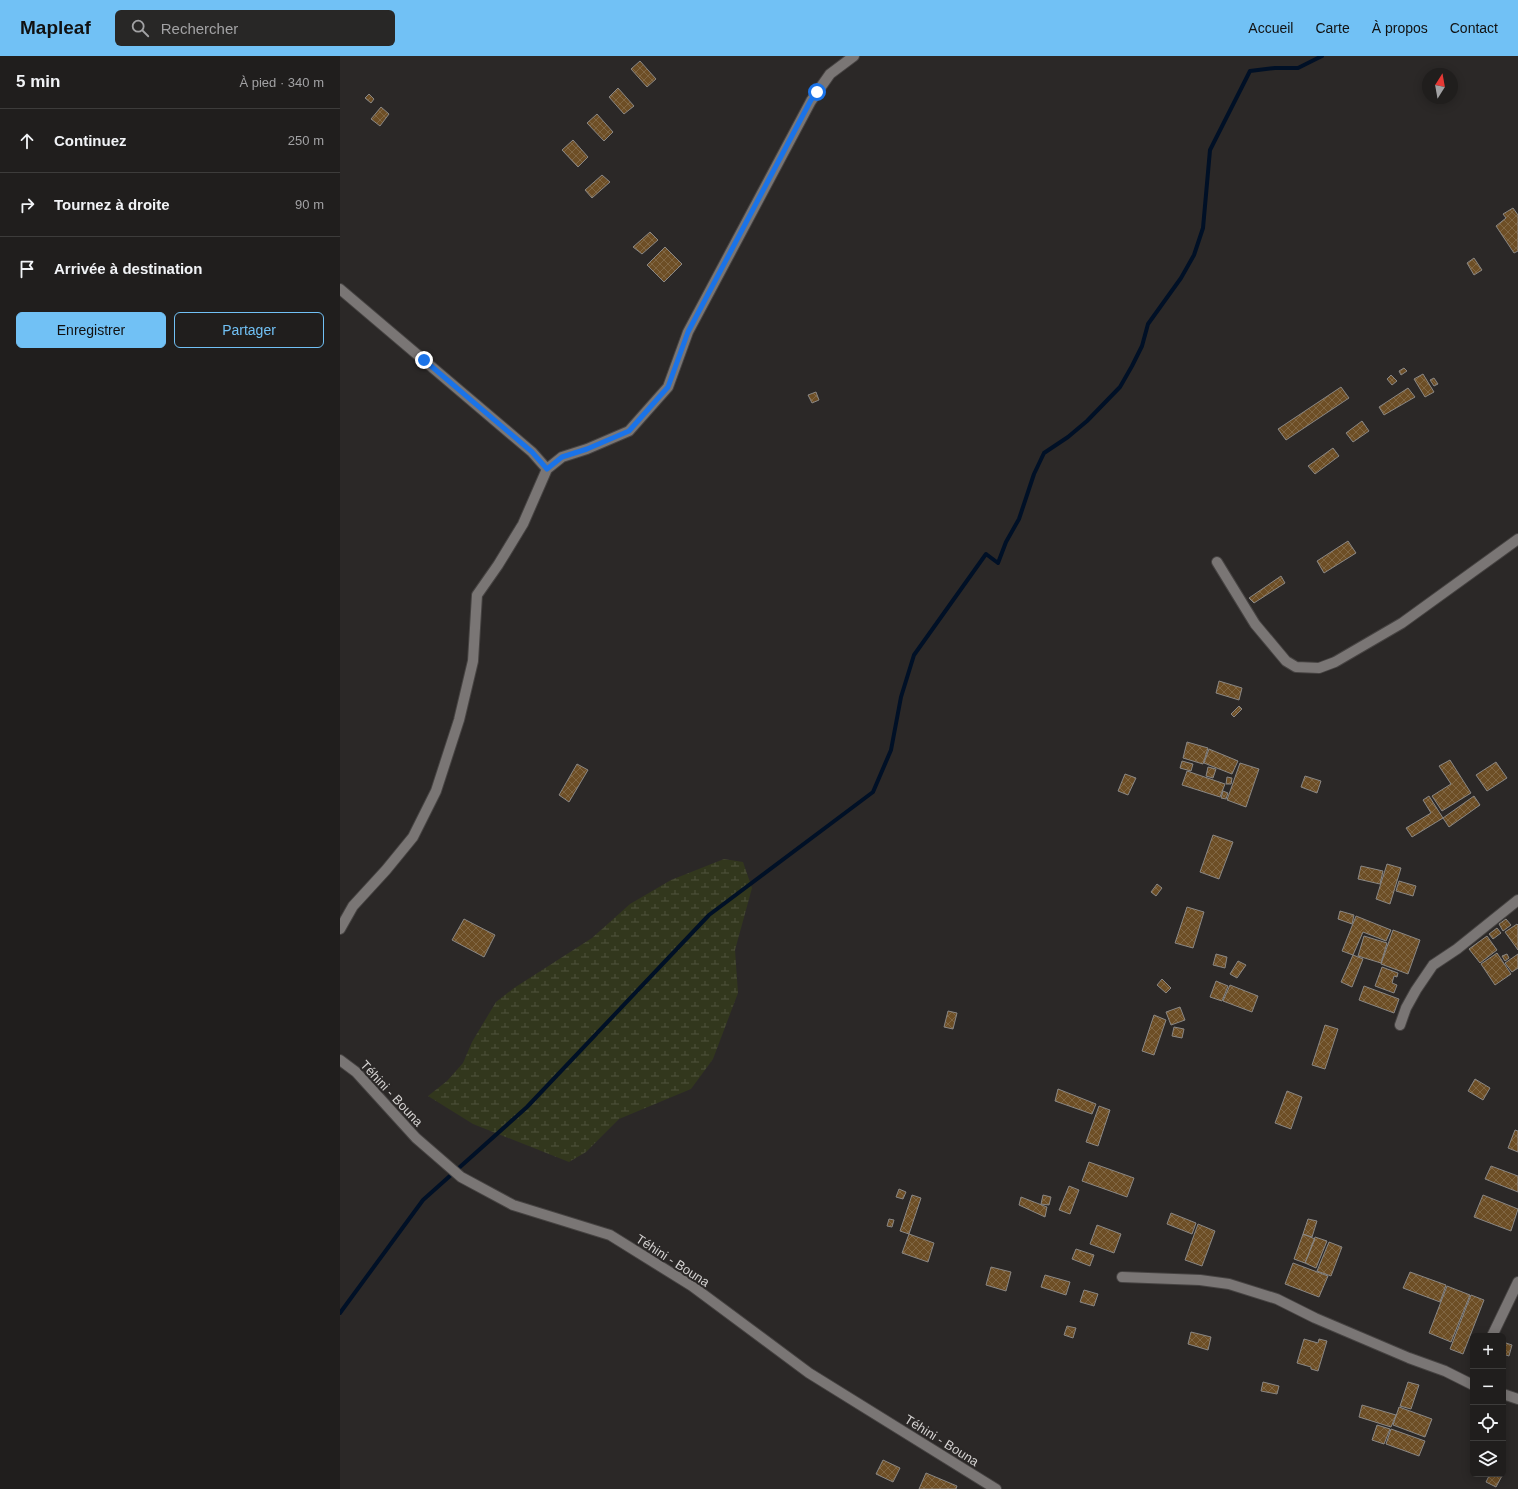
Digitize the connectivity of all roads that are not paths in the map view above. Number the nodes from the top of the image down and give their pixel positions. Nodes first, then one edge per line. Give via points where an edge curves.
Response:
1 (854, 56) edge
2 (340, 289) edge
3 (547, 469) junction
4 (1518, 539) edge
5 (1217, 562) dead end
6 (1518, 900) edge
7 (340, 929) edge
8 (1400, 1025) dead end
9 (340, 1060) edge
10 (1122, 1277) dead end
11 (1518, 1282) edge
12 (1493, 1333) edge
13 (1470, 1384) edge
14 (1506, 1395) edge
15 (1518, 1399) edge
16 (996, 1489) edge

1 - 3 street via 830,74 811,100 688,332 668,387 629,431 562,457
2 - 3 street via 532,452
3 - 7 street via 523,524 477,595 473,661 459,720 436,791 413,837 353,906
4 - 5 street via 1402,623 1335,662 1319,668 1296,667 1286,661 1254,624
6 - 8 street via 1433,965 1406,1008
9 - 16 street, Téhini - Bouna via 356,1072 416,1138 461,1177 513,1205 610,1234 692,1286 809,1373
10 - 13 street via 1200,1280 1229,1284 1277,1299 1314,1318 1439,1368
11 - 12 street
14 - 15 street

